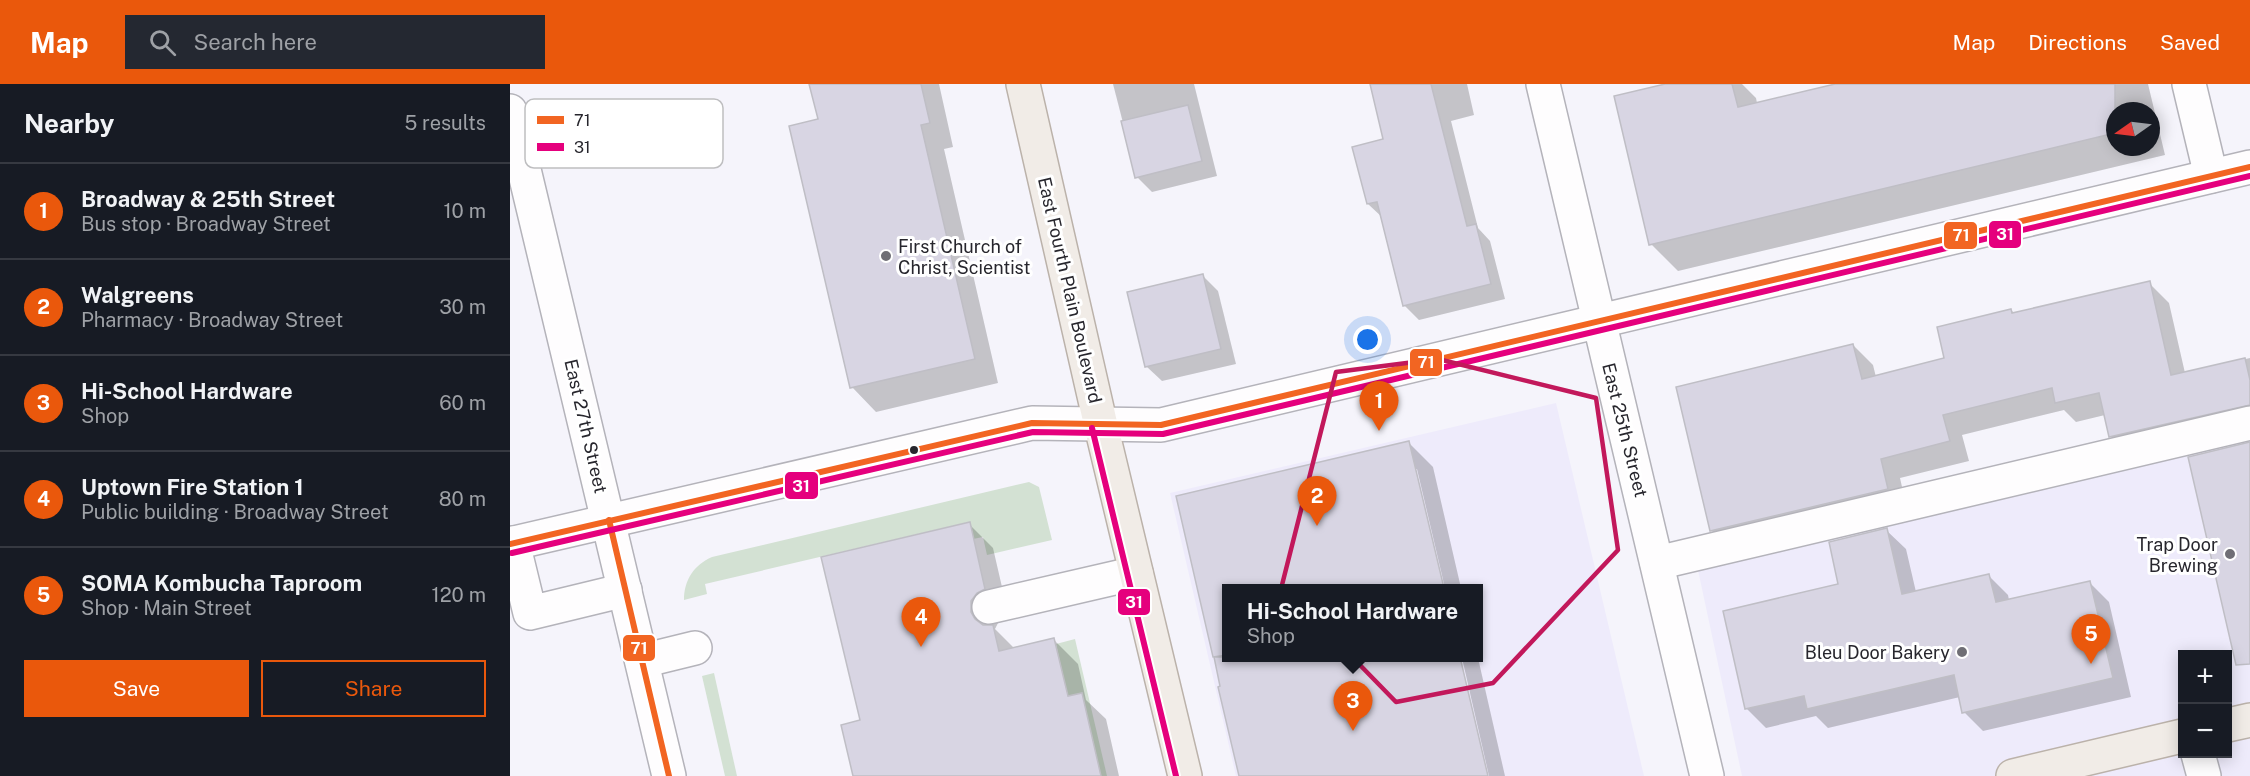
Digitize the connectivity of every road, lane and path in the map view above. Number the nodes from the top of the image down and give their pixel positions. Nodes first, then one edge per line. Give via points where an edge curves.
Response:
1 (1023, 84) edge
2 (1543, 84) edge
3 (2189, 84) edge
4 (510, 111) edge
5 (2250, 167) edge
6 (2211, 176) junction
7 (1599, 322) junction
8 (2250, 423) edge
9 (1101, 426) junction
10 (609, 520) junction
11 (511, 544) edge
12 (1657, 563) junction
13 (1136, 573) junction
14 (625, 590) junction
15 (989, 607) dead end
16 (695, 648) dead end
17 (642, 661) junction
18 (2250, 720) edge
19 (2232, 724) edge
20 (2178, 737) edge
21 (2199, 758) edge
22 (669, 776) edge
23 (1185, 776) edge
24 (1707, 776) edge
25 (2013, 776) edge
26 (2204, 776) edge

1 - 9 main road, East Fourth Plain Boulevard
2 - 7 street, East 25th Street
3 - 6 street
4 - 10 street, East 27th Street
5 - 6 street
6 - 7 street
7 - 9 street via 1161,425
7 - 12 street, East 25th Street
8 - 12 street
9 - 10 street via 1032,423
9 - 13 main road, East Fourth Plain Boulevard
10 - 11 street
10 - 14 street, East 27th Street
11 - 14 street via 530,613
12 - 24 street, East 25th Street
13 - 15 street
13 - 23 main road, East Fourth Plain Boulevard
14 - 17 street, East 27th Street
16 - 17 street
17 - 22 street, East 27th Street
18 - 19 main road
20 - 25 main road
21 - 26 street

